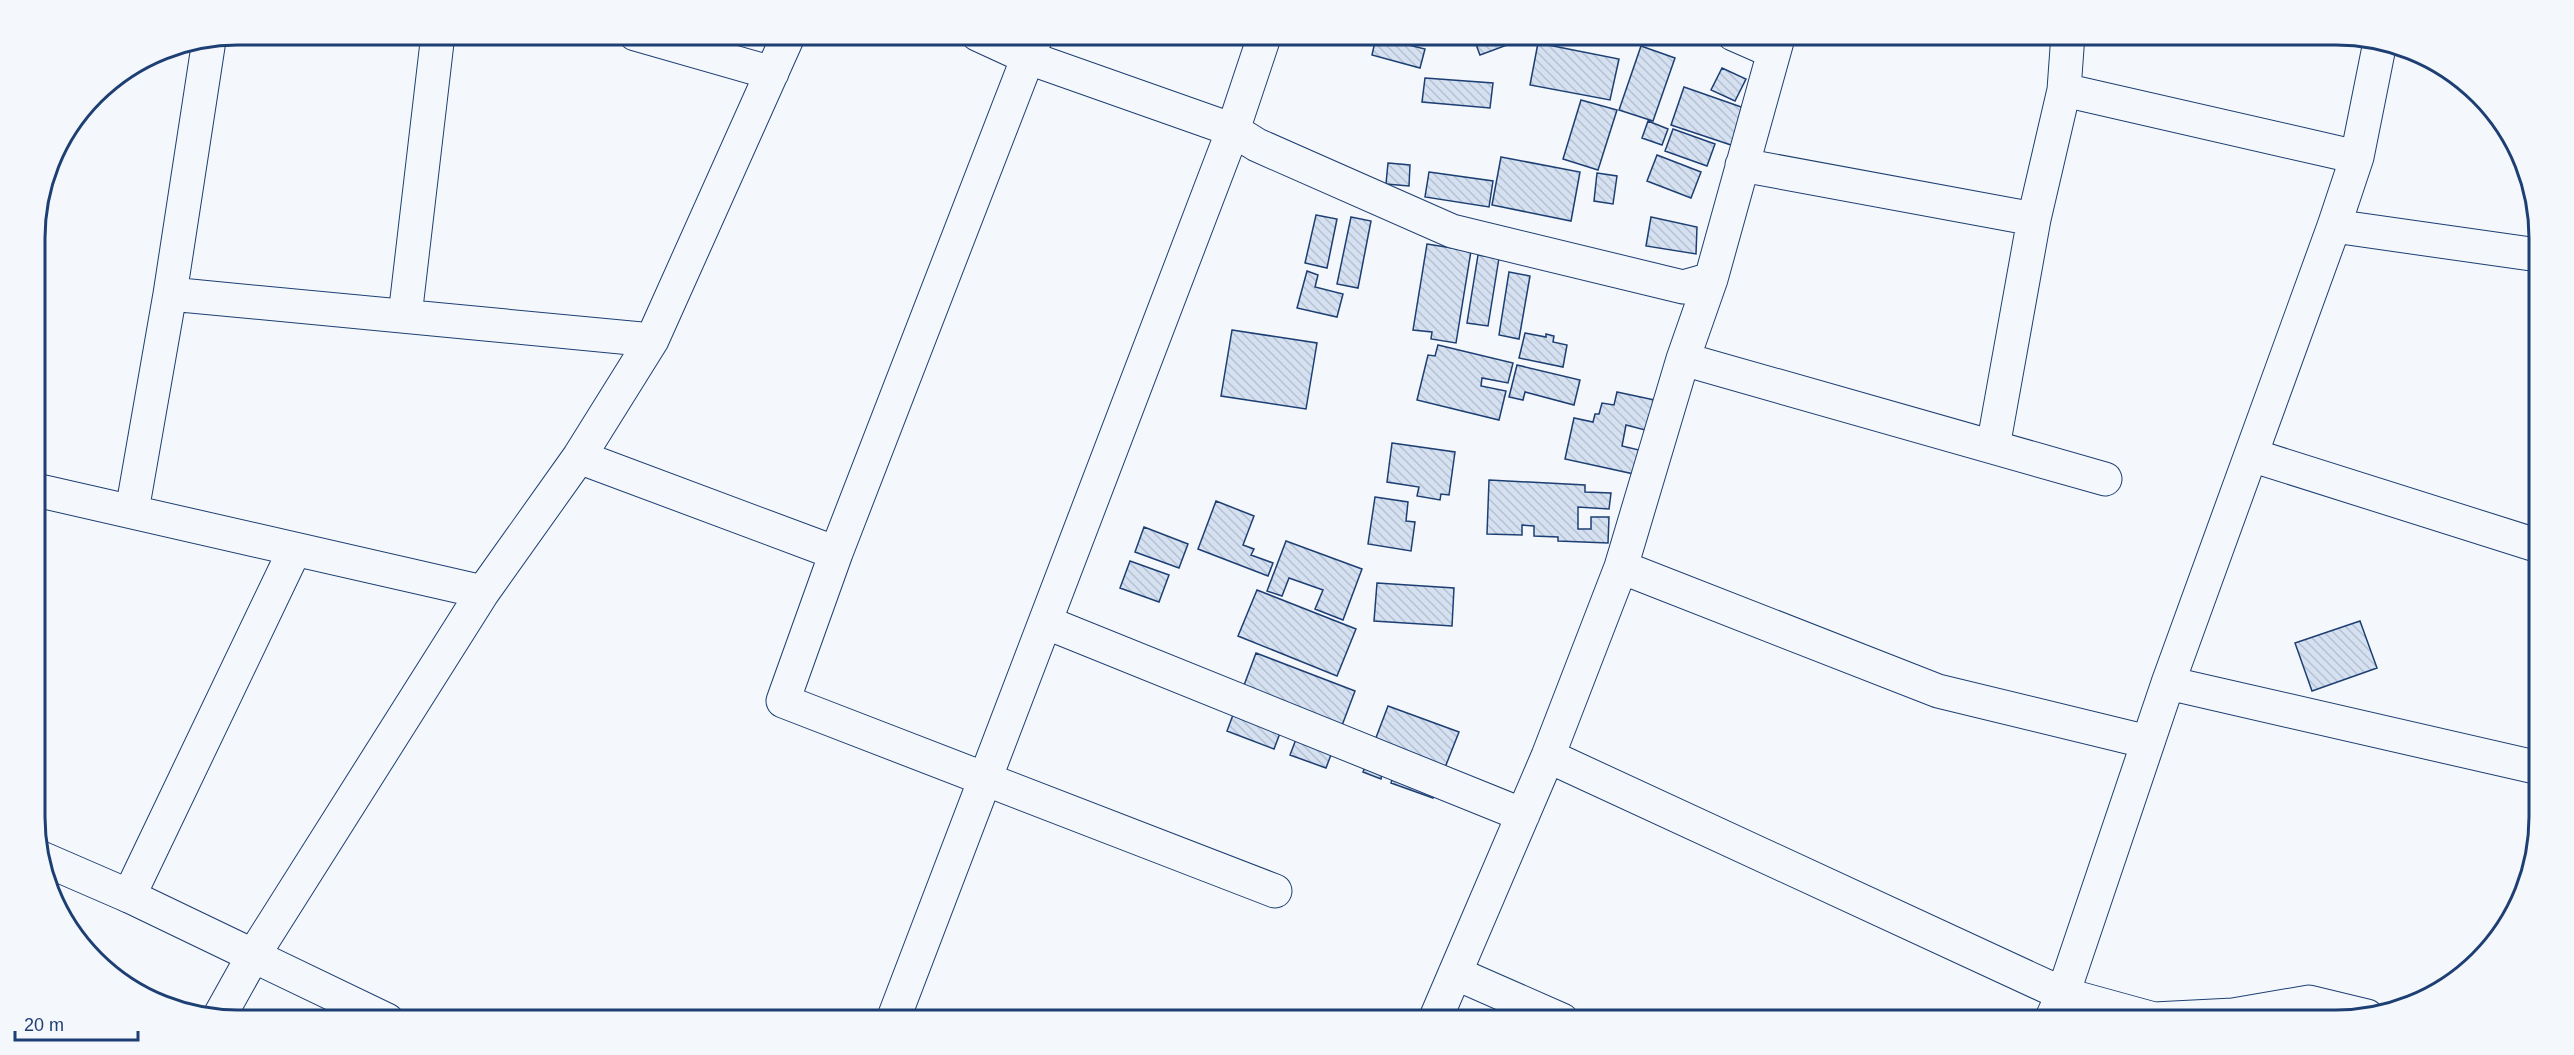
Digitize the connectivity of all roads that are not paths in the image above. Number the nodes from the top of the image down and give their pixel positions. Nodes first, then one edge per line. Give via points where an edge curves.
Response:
1 (437, 45) edge
2 (674, 45) edge
3 (784, 45) edge
4 (1261, 45) edge
5 (1775, 45) edge
6 (2067, 45) edge
7 (1033, 46) edge
8 (203, 49) edge
9 (2378, 50) edge
10 (772, 73) junction
11 (2064, 90) junction
12 (1233, 130) junction
13 (2357, 157) junction
14 (1742, 165) junction
15 (2034, 219) junction
16 (2334, 226) junction
17 (2529, 254) edge
18 (1711, 279) junction
19 (170, 294) junction
20 (405, 316) junction
21 (652, 340) junction
22 (1683, 359) junction
23 (1993, 447) junction
24 (2251, 455) junction
25 (579, 457) junction
26 (2105, 479) dead end
27 (45, 492) edge
28 (132, 511) junction
29 (2529, 543) edge
30 (295, 549) junction
31 (836, 553) junction
32 (1621, 567) junction
33 (483, 592) junction
34 (1045, 621) junction
35 (2168, 682) junction
36 (2148, 742) junction
37 (1548, 756) junction
38 (2529, 766) edge
39 (985, 779) junction
40 (1523, 815) junction
41 (51, 862) edge
42 (1275, 891) dead end
43 (129, 896) junction
44 (253, 956) junction
45 (1455, 973) junction
46 (2057, 1007) edge
47 (224, 1009) edge
48 (366, 1010) edge
49 (902, 1010) edge
50 (1439, 1010) edge
51 (1539, 1010) edge
52 (2081, 1010) edge
53 (2262, 1010) edge
54 (2342, 1010) edge

1 - 20 street
2 - 10 street
3 - 10 street
4 - 12 street
5 - 14 street
6 - 11 street
7 - 12 street
7 - 31 street
8 - 19 street
9 - 13 street
10 - 21 street
11 - 13 street
11 - 15 street
12 - 18 street via 1257,145 1452,231 1683,287
12 - 34 street
13 - 16 street
14 - 15 street
14 - 18 street
15 - 23 street
16 - 17 street
16 - 24 street
18 - 22 street
19 - 20 street
19 - 28 street
20 - 21 street
21 - 25 street
22 - 23 street
22 - 32 street
23 - 26 street
24 - 29 street
24 - 35 street
25 - 31 street
25 - 33 street
27 - 28 street
28 - 30 street
30 - 33 street
30 - 43 street
31 - 39 street via 783,701
32 - 36 street via 1938,691
32 - 37 street
33 - 44 street
34 - 39 street
34 - 40 street
35 - 36 street
35 - 38 street
36 - 46 street
37 - 40 street
37 - 46 street
39 - 42 street
39 - 49 street
40 - 45 street
41 - 43 street
43 - 44 street
44 - 47 street
44 - 48 street
45 - 50 street
45 - 51 street
46 - 52 street
53 - 54 street via 2309,1002

